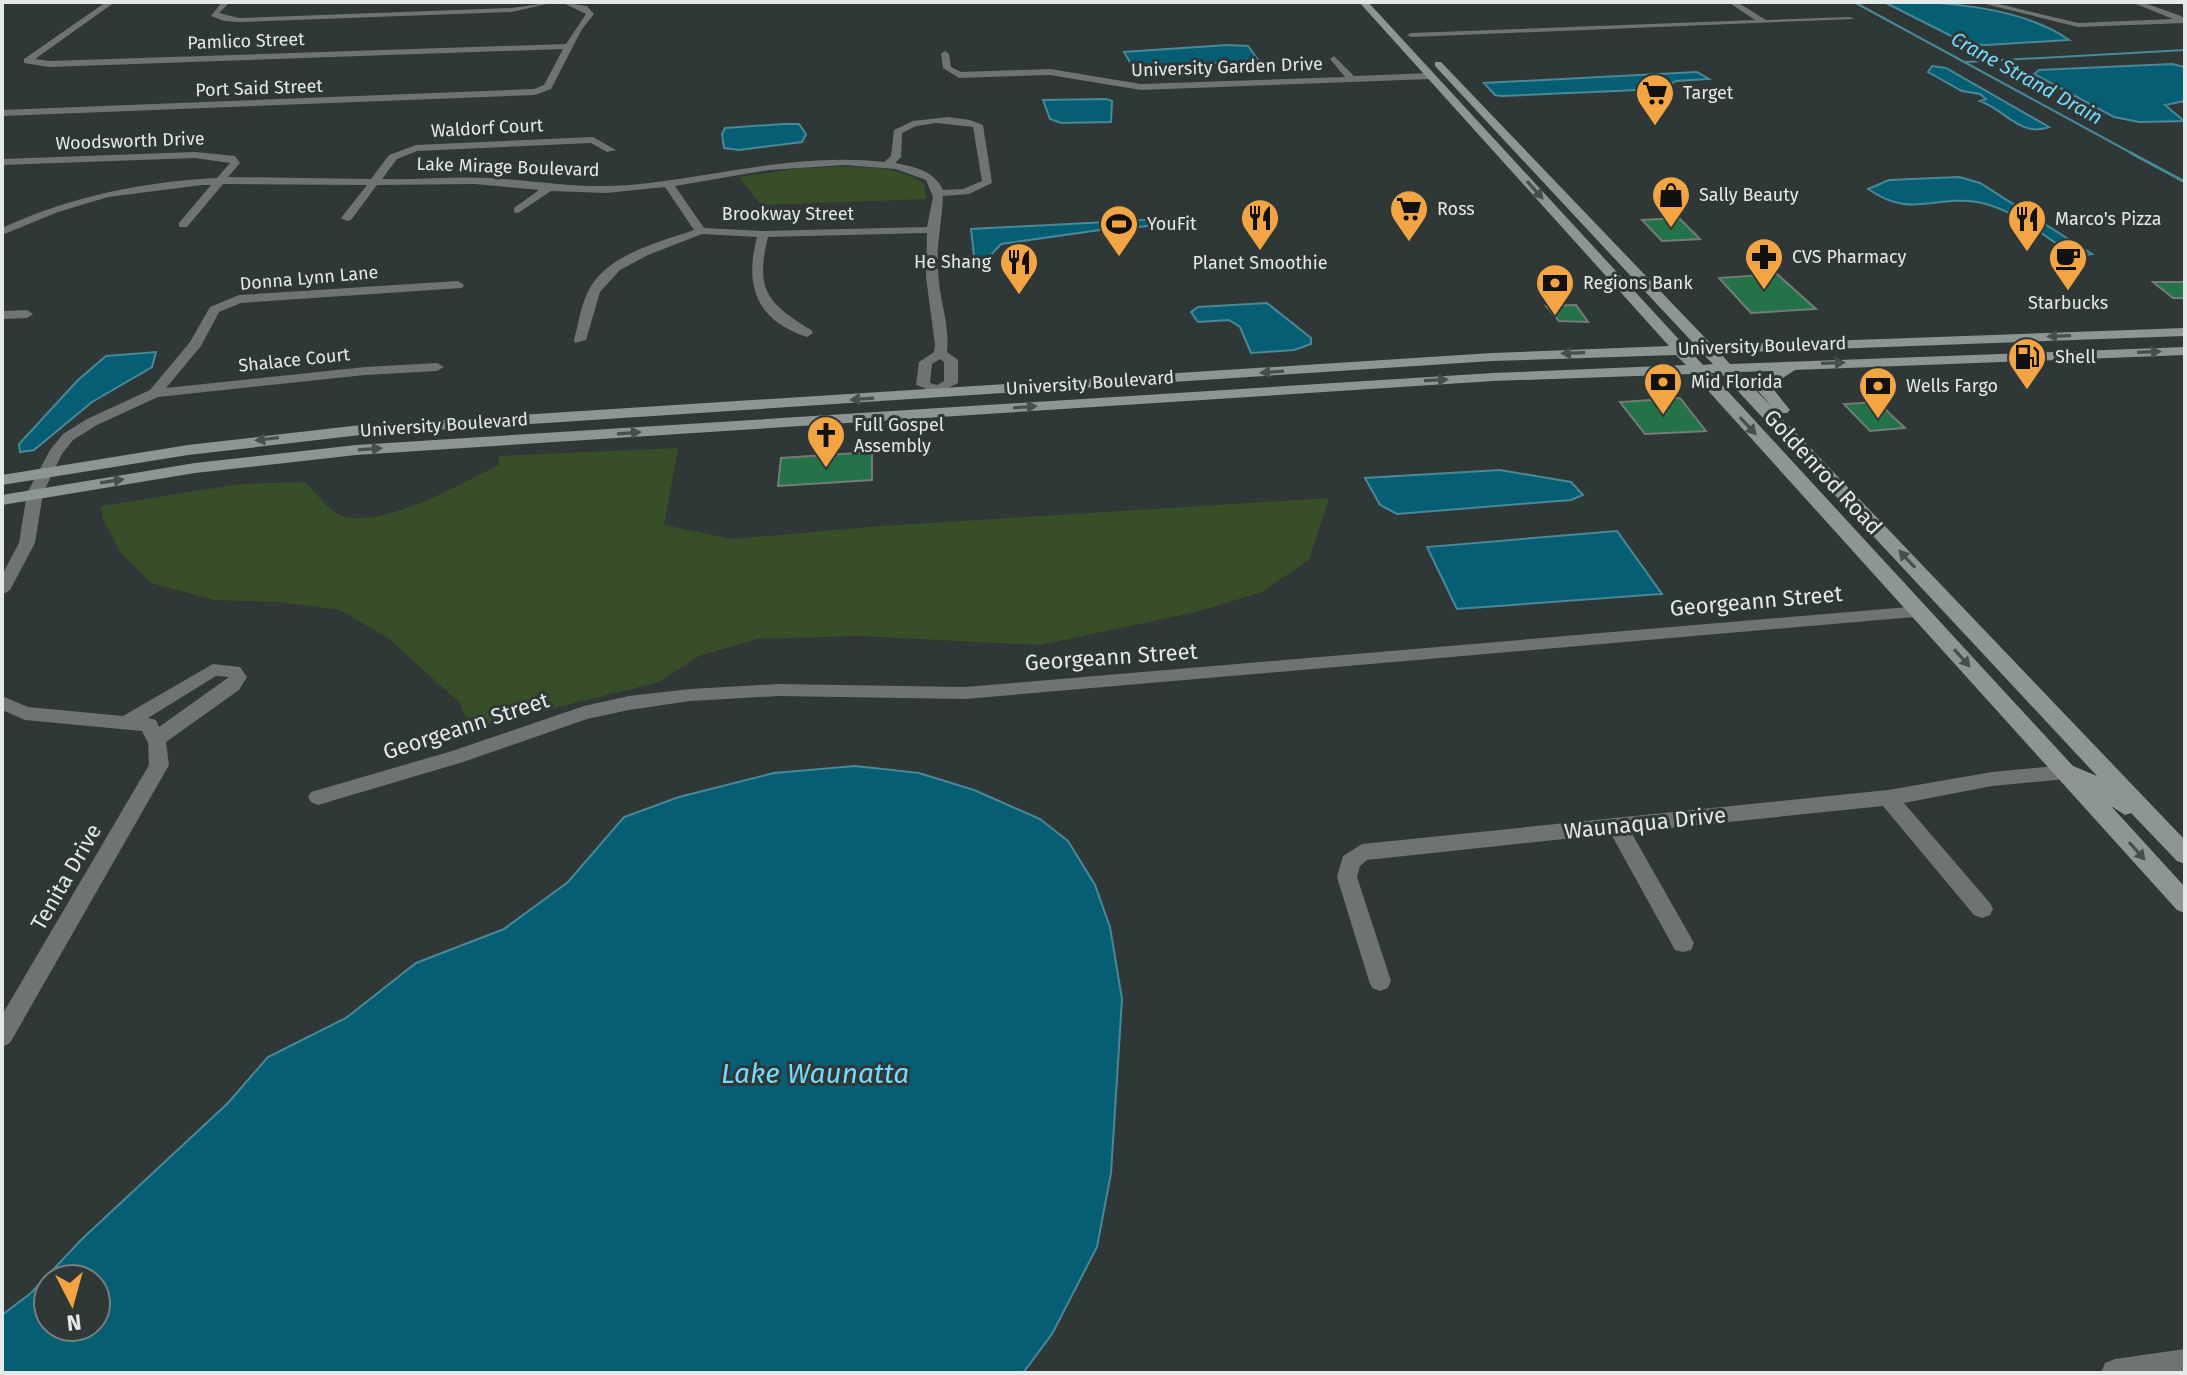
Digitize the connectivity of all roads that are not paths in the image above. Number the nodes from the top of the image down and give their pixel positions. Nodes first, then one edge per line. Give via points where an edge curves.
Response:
1 (111, 2) edge
2 (226, 2) edge
3 (565, 2) edge
4 (1363, 2) edge
5 (1732, 2) edge
6 (1981, 2) edge
7 (2135, 2) edge
8 (549, 3) edge
9 (1850, 19) dead end
10 (2185, 21) edge
11 (1764, 22) junction
12 (1402, 25) dead end
13 (578, 28) junction
14 (1411, 35) junction
15 (1421, 45) dead end
16 (569, 46) junction
17 (945, 54) dead end
18 (1431, 56) dead end
19 (1334, 59) dead end
20 (1431, 76) junction
21 (1352, 79) junction
22 (2, 113) edge
23 (1491, 119) junction
24 (611, 150) dead end
25 (1531, 161) junction
26 (2, 162) edge
27 (1509, 162) junction
28 (887, 164) junction
29 (222, 181) junction
30 (376, 182) junction
31 (669, 185) junction
32 (547, 189) junction
33 (939, 193) junction
34 (518, 210) dead end
35 (347, 218) dead end
36 (183, 225) dead end
37 (932, 230) junction
38 (701, 231) junction
39 (2, 232) edge
40 (763, 234) junction
41 (1610, 274) junction
42 (458, 285) dead end
43 (27, 314) dead end
44 (2, 315) edge
45 (2185, 332) edge
46 (807, 333) dead end
47 (2137, 333) junction
48 (580, 340) dead end
49 (1709, 349) junction
50 (1678, 350) junction
51 (2185, 351) edge
52 (1620, 352) junction
53 (2116, 353) junction
54 (940, 354) junction
55 (1794, 365) junction
56 (437, 367) dead end
57 (1727, 367) junction
58 (1695, 369) junction
59 (939, 392) junction
60 (155, 393) junction
61 (44, 472) junction
62 (2, 480) edge
63 (35, 493) junction
64 (2, 500) edge
65 (1819, 503) junction
66 (1880, 531) junction
67 (2, 590) edge
68 (1920, 612) junction
69 (1960, 616) junction
70 (2, 703) edge
71 (126, 723) junction
72 (156, 739) junction
73 (2099, 763) junction
74 (2066, 772) junction
75 (318, 797) dead end
76 (1888, 798) junction
77 (1617, 826) junction
78 (2185, 855) edge
79 (2185, 870) edge
80 (2185, 903) edge
81 (1982, 909) dead end
82 (1683, 943) dead end
83 (1380, 981) dead end
84 (2, 1036) edge
85 (2185, 1363) edge
86 (2115, 1373) edge

1 - 16 street, Pamlico Street via 27,61
2 - 8 street via 214,14 239,20 512,10
3 - 13 street via 590,14
4 - 14 main road via 1398,32
4 - 20 main road, Goldenrod Road
5 - 11 street
6 - 10 street via 2078,25
7 - 10 street
8 - 13 street via 576,13 581,19
9 - 11 street
11 - 14 street
12 - 14 main road
13 - 16 street
14 - 15 main road
16 - 22 street, Port Said Street via 548,87 518,95
17 - 21 street, University Garden Drive via 947,68 959,75 1050,72 1132,87
18 - 23 main road, Goldenrod Road
19 - 21 street
20 - 21 street, University Garden Drive
20 - 23 main road via 1445,81 1471,108
20 - 27 main road, Goldenrod Road
23 - 25 main road, Goldenrod Road
24 - 30 street, Waldorf Court via 593,140 416,148 393,157
25 - 27 street
25 - 49 main road, Goldenrod Road
26 - 29 street, Woodsworth Drive via 215,155 235,163
27 -> 41 main road, Goldenrod Road
28 - 31 street, Lake Mirage Boulevard via 791,164
28 - 33 street, Lake Mirage Boulevard via 929,176
28 - 33 street via 896,157 902,127 962,120 978,125 987,183 965,192
29 - 30 street, Lake Mirage Boulevard via 287,177
29 - 36 street
29 - 39 street, Lake Mirage Boulevard via 101,194
30 - 32 street, Lake Mirage Boulevard via 480,181
30 - 35 street, Waldorf Court
31 - 32 street, Lake Mirage Boulevard
31 - 38 street, Brookway Street
32 - 34 street
33 - 37 street
37 - 40 street, Brookway Street
37 - 54 street via 933,280 944,336
38 - 40 street, Brookway Street
38 - 48 street via 634,258 602,279
40 - 46 street via 754,269 756,286 778,316
41 - 50 main road, Goldenrod Road
41 - 52 main road via 1647,330 1635,346
42 - 60 street, Donna Lynn Lane via 239,299 214,310 196,343
43 - 44 street
45 - 47 main road, University Boulevard
47 -> 49 main road, University Boulevard
47 - 53 main road via 2120,340
49 - 50 main road, University Boulevard
49 - 57 main road, Goldenrod Road
50 - 52 main road, University Boulevard
50 - 58 main road, Goldenrod Road
53 -> 51 main road, University Boulevard
52 -> 59 main road, University Boulevard
55 -> 53 main road, University Boulevard
54 - 59 street via 951,360 951,383
54 - 59 street via 926,362 923,376 923,385
55 - 57 main road, University Boulevard
55 - 66 main road via 1774,374 1766,391 1824,453
56 - 60 street, Shalace Court
57 - 58 main road, University Boulevard
57 - 66 main road, Goldenrod Road
63 -> 58 main road, University Boulevard via 356,450 1493,377
58 -> 65 main road, Goldenrod Road
59 -> 61 main road, University Boulevard via 361,430
60 - 61 street, Donna Lynn Lane via 68,437
61 - 62 main road, University Boulevard
61 - 63 street, Donna Lynn Lane
63 - 64 main road, University Boulevard
63 - 67 street, Donna Lynn Lane via 27,543
65 - 68 main road, Goldenrod Road
65 - 69 main road via 1861,532 1923,596
69 -> 66 main road, Goldenrod Road
68 - 73 main road via 1966,637 2066,741
68 -> 74 main road, Goldenrod Road
68 - 75 street, Georgeann Street via 965,693 778,690 690,695 584,713
69 - 73 main road, Goldenrod Road
70 - 71 street via 25,713
71 - 72 street via 149,725
71 - 72 street via 213,670 234,671 238,677 233,686
72 - 84 street, Tenita Drive via 159,765
73 - 78 main road, Goldenrod Road
74 - 76 street, Waunaqua Drive
74 - 79 main road via 2102,787 2128,808
74 -> 80 main road, Goldenrod Road
76 - 77 street, Waunaqua Drive
76 - 81 street
77 - 82 street
77 - 83 street, Waunaqua Drive via 1362,852 1350,862 1347,877
85 - 86 street

